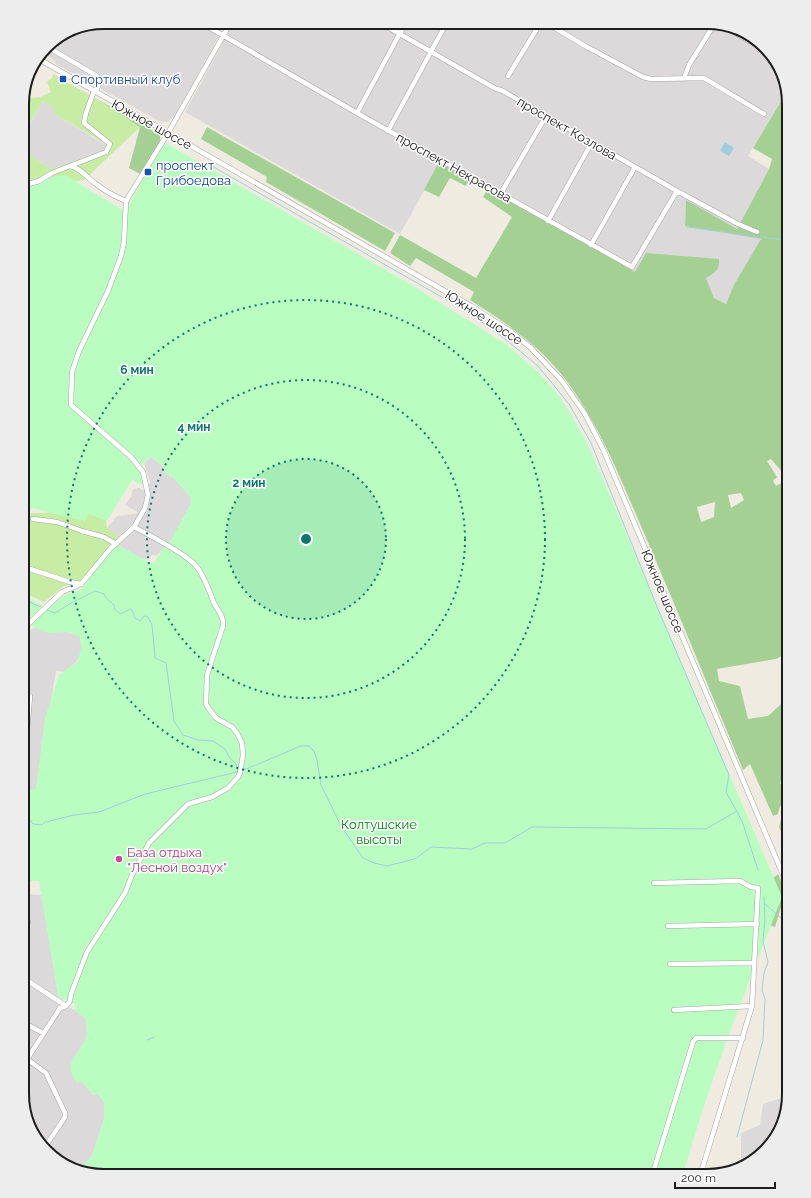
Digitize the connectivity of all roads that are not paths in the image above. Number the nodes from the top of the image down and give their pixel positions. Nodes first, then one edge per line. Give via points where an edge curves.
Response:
1 (212, 29) edge
2 (226, 29) edge
3 (391, 29) edge
4 (402, 29) edge
5 (443, 29) edge
6 (537, 29) edge
7 (557, 29) edge
8 (711, 29) edge
9 (400, 34) junction
10 (223, 35) junction
11 (53, 50) edge
12 (430, 52) junction
13 (43, 61) edge
14 (508, 76) dead end
15 (684, 78) junction
16 (95, 92) junction
17 (357, 113) junction
18 (764, 114) dead end
19 (546, 116) junction
20 (388, 131) junction
21 (168, 133) junction
22 (592, 142) junction
23 (70, 166) junction
24 (635, 167) junction
25 (29, 184) edge
26 (676, 191) junction
27 (501, 193) junction
28 (126, 202) junction
29 (548, 221) junction
30 (757, 232) dead end
31 (591, 245) junction
32 (33, 519) dead end
33 (134, 527) junction
34 (116, 544) junction
35 (29, 568) edge
36 (81, 584) junction
37 (29, 623) edge
38 (29, 696) edge
39 (29, 708) edge
40 (782, 872) edge
41 (654, 883) dead end
42 (757, 924) junction
43 (668, 926) dead end
44 (754, 963) junction
45 (670, 964) dead end
46 (29, 982) edge
47 (752, 1006) junction
48 (63, 1007) junction
49 (674, 1010) dead end
50 (29, 1026) edge
51 (43, 1033) junction
52 (743, 1038) junction
53 (29, 1056) edge
54 (29, 1060) edge
55 (48, 1143) edge
56 (654, 1169) edge
57 (702, 1169) edge

1 - 10 street, проспект Некрасова
2 - 10 street
3 - 9 street, проспект Козлова
4 - 9 street
5 - 12 street
6 - 14 street
7 - 15 street via 643,77
8 - 15 street
9 - 12 street, проспект Козлова
9 - 17 street
10 - 17 street, проспект Некрасова
10 - 21 street
11 - 16 street via 97,76
12 - 19 street, проспект Козлова
12 - 20 street
13 - 16 street, Южное шоссе
15 - 18 street via 704,78
16 - 21 street, Южное шоссе
16 - 23 street via 84,124 110,144 106,152
17 - 20 street, проспект Некрасова
19 - 22 street, проспект Козлова
19 - 27 street
20 - 27 street, проспект Некрасова
21 - 28 street
21 - 40 street, Южное шоссе via 471,306 531,348 562,381 585,414 603,449
22 - 24 street, проспект Козлова
22 - 29 street
23 - 25 street
23 - 28 street via 77,168 96,184
24 - 26 street, проспект Козлова
24 - 31 street
26 - 30 street, проспект Козлова
26 - 31 street, проспект Некрасова via 632,267
27 - 29 street, проспект Некрасова
28 - 33 street via 121,256 108,291 79,351 72,372 71,405 132,457 143,472 148,488 148,500
29 - 31 street, проспект Некрасова
32 - 34 street via 57,522 104,537
33 - 34 street
33 - 48 street via 197,566 224,620 207,675 206,704 216,718 237,733 242,743 243,760 238,777 228,788 212,797 188,804 149,843 125,893 87,952 70,1001
34 - 36 street
35 - 36 street
36 - 37 street via 62,592
38 - 39 street
41 - 42 street via 740,881 758,888
42 - 43 street
42 - 44 street
44 - 45 street
44 - 47 street
46 - 48 street
47 - 49 street
47 - 52 street
48 - 51 street
50 - 51 street
51 - 53 street
52 - 56 street via 696,1038 693,1042
52 - 57 street
54 - 55 street via 46,1073 65,1113 65,1117

